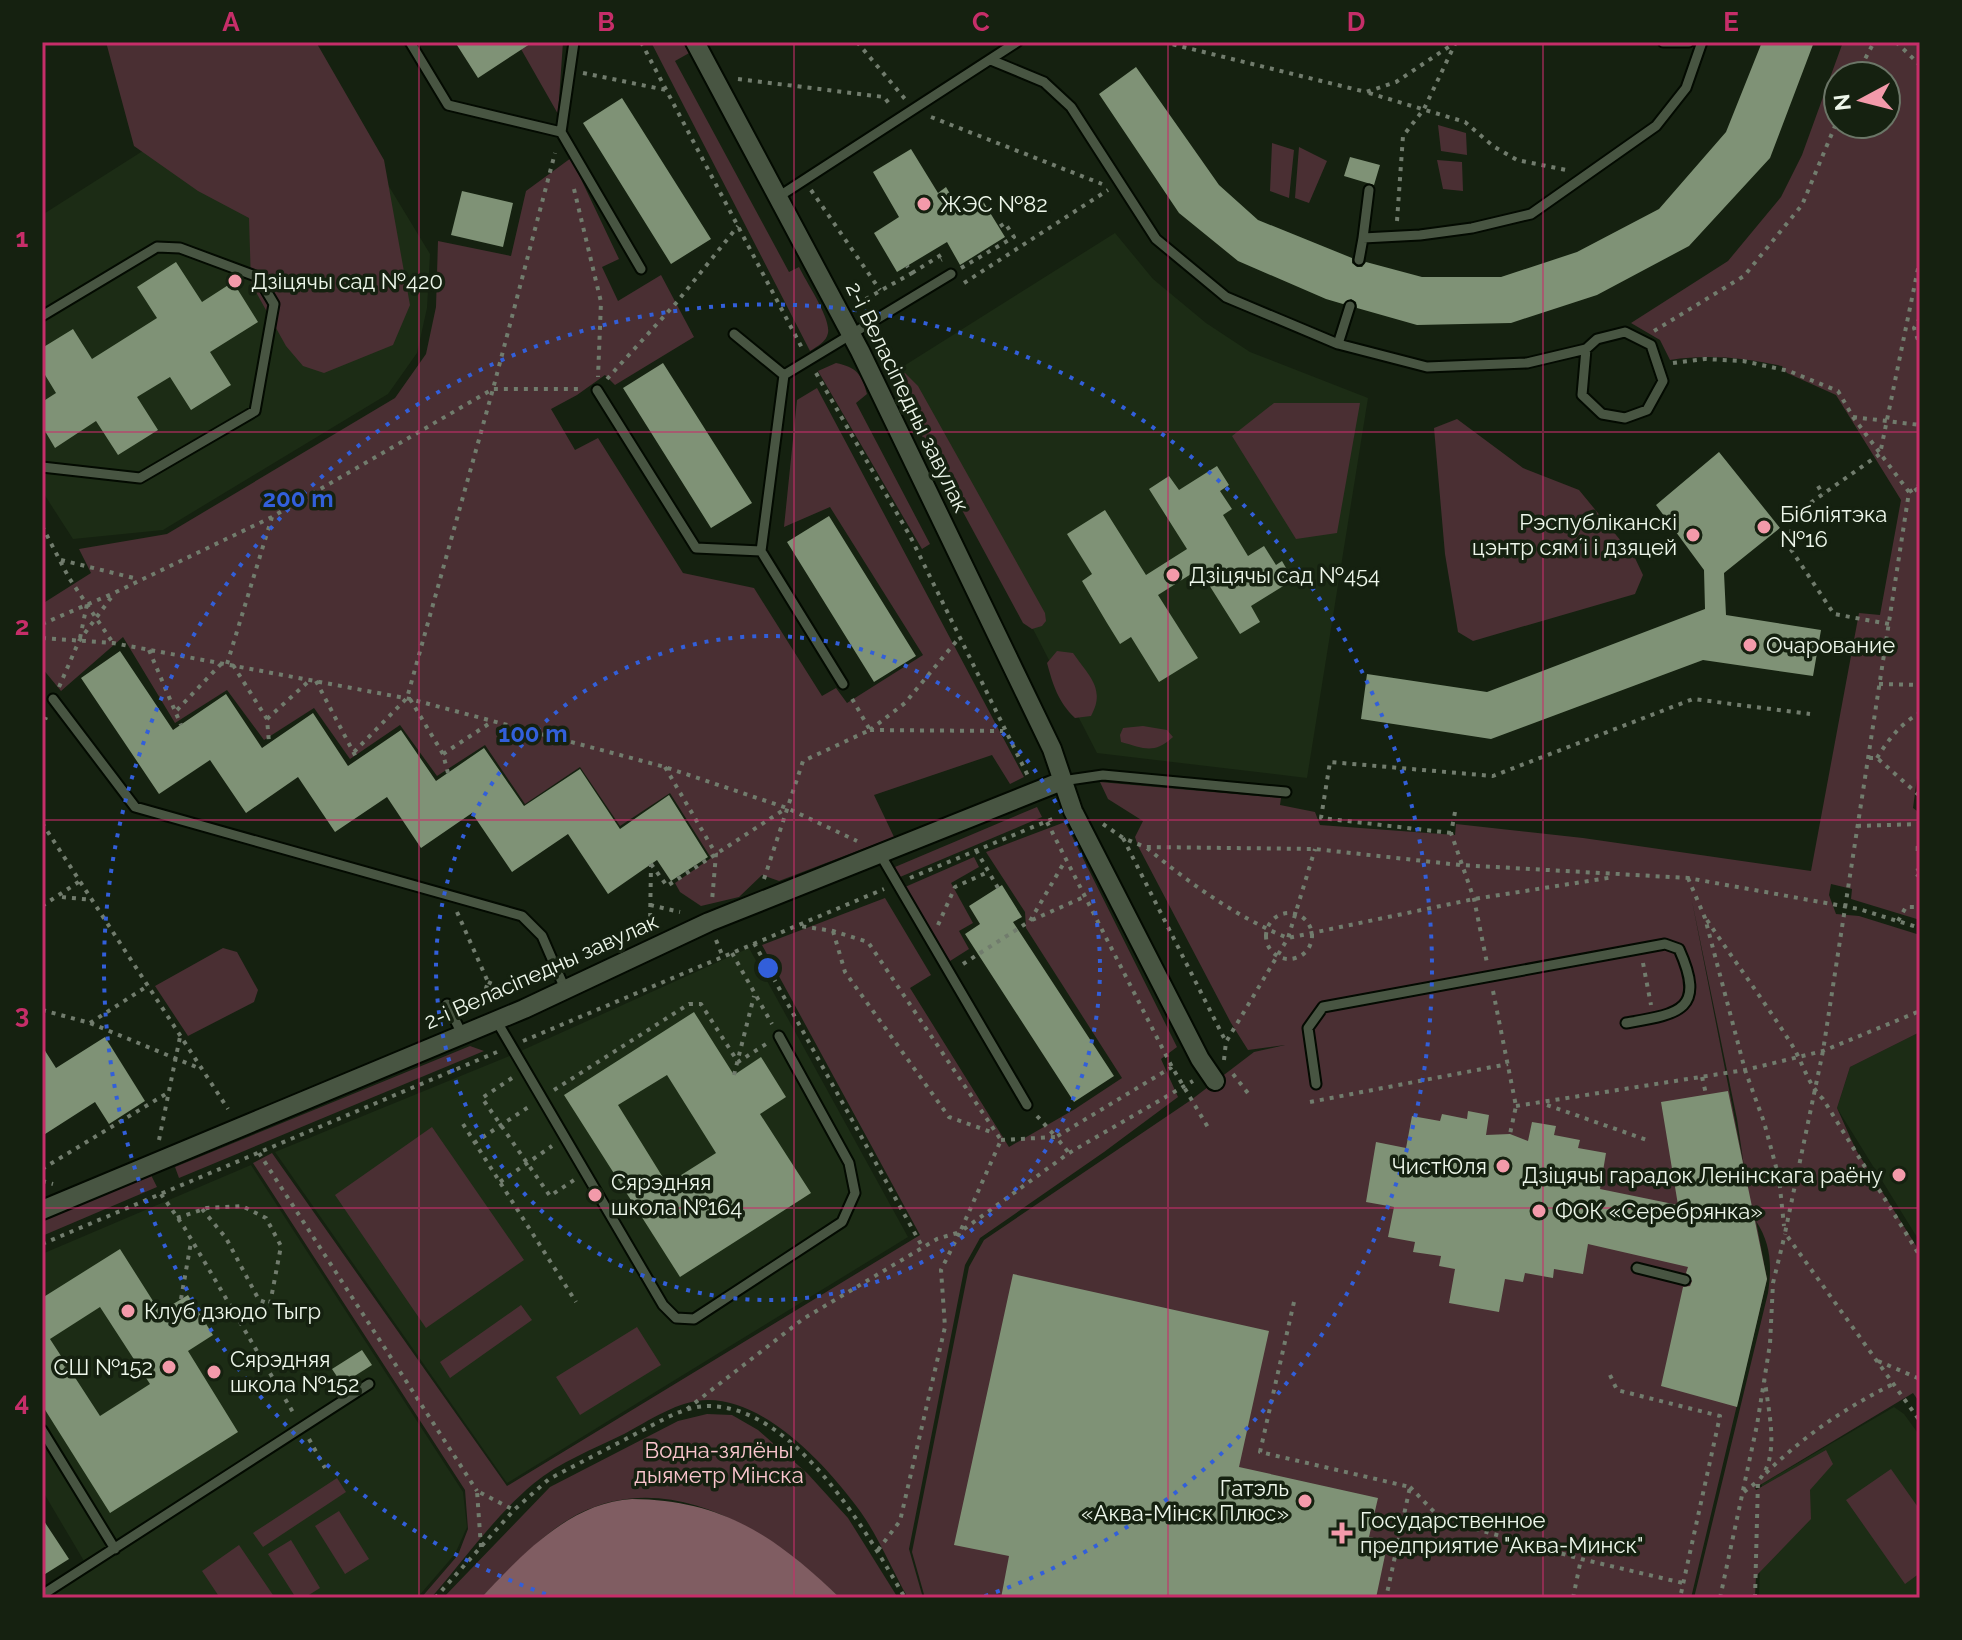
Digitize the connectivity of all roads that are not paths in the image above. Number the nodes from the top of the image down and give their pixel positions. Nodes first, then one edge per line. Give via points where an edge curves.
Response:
1 (410, 42) edge
2 (574, 42) edge
3 (695, 42) edge
4 (1017, 42) edge
5 (1663, 42) edge
6 (1689, 42) edge
7 (1702, 42) edge
8 (991, 60) junction
9 (561, 132) junction
10 (1369, 190) dead end
11 (778, 197) junction
12 (1363, 238) junction
13 (1359, 260) dead end
14 (641, 269) dead end
15 (951, 274) dead end
16 (1350, 306) dead end
17 (42, 316) edge
18 (734, 334) dead end
19 (851, 334) junction
20 (1338, 344) junction
21 (1586, 349) junction
22 (784, 375) junction
23 (597, 390) road end
24 (44, 465) edge
25 (761, 551) junction
26 (845, 687) road end
27 (53, 699) road end
28 (1062, 781) junction
29 (1286, 792) dead end
30 (880, 854) junction
31 (565, 989) junction
32 (447, 1004) dead end
33 (496, 1020) junction
34 (1626, 1023) dead end
35 (462, 1034) junction
36 (779, 1036) road end
37 (1215, 1081) dead end
38 (1316, 1084) dead end
39 (1027, 1105) road end
40 (42, 1210) edge
41 (1637, 1268) dead end
42 (1685, 1280) dead end
43 (369, 1384) dead end
44 (42, 1430) edge
45 (115, 1549) junction
46 (42, 1595) edge

1 - 9 lane via 448,105
2 - 9 lane
3 - 11 street, 2-і Веласіпедны завулак
4 - 8 lane
5 - 6 lane
7 - 12 lane via 1686,88 1656,126 1531,214 1472,228
8 - 11 lane
8 - 20 lane via 1044,82 1071,107 1156,239 1226,297
9 - 14 lane
10 - 12 lane
11 - 19 street, 2-і Веласіпедны завулак
12 - 13 lane
15 - 19 lane
16 - 20 lane
17 - 24 lane via 157,247 180,248 258,277 274,304 255,411 140,478
18 - 22 lane
19 - 22 lane
19 - 28 street, 2-і Веласіпедны завулак via 1052,749
20 - 21 lane via 1427,367 1527,363
21 - 21 lane via 1597,339 1625,332 1651,345 1663,381 1647,410 1625,418 1602,414 1582,395
22 - 25 lane
23 - 25 lane via 696,548
25 - 26 lane
27 - 31 lane via 135,807 522,916 542,936
28 - 29 lane via 1103,775
28 - 30 street, 2-і Веласіпедны завулак
28 - 37 street, 2-і Веласіпедны завулак
30 - 31 street, 2-і Веласіпедны завулак via 709,922
30 - 39 lane
31 - 33 street, 2-і Веласіпедны завулак
32 - 35 lane
33 - 35 street, 2-і Веласіпедны завулак
33 - 36 lane via 663,1305 676,1318 694,1319 842,1222 855,1193 849,1163
34 - 38 lane via 1682,1008 1690,993 1679,949 1665,944 1323,1007 1308,1028
35 - 40 street, 2-і Веласіпедны завулак
41 - 42 lane
43 - 45 lane
44 - 45 lane
45 - 46 lane

